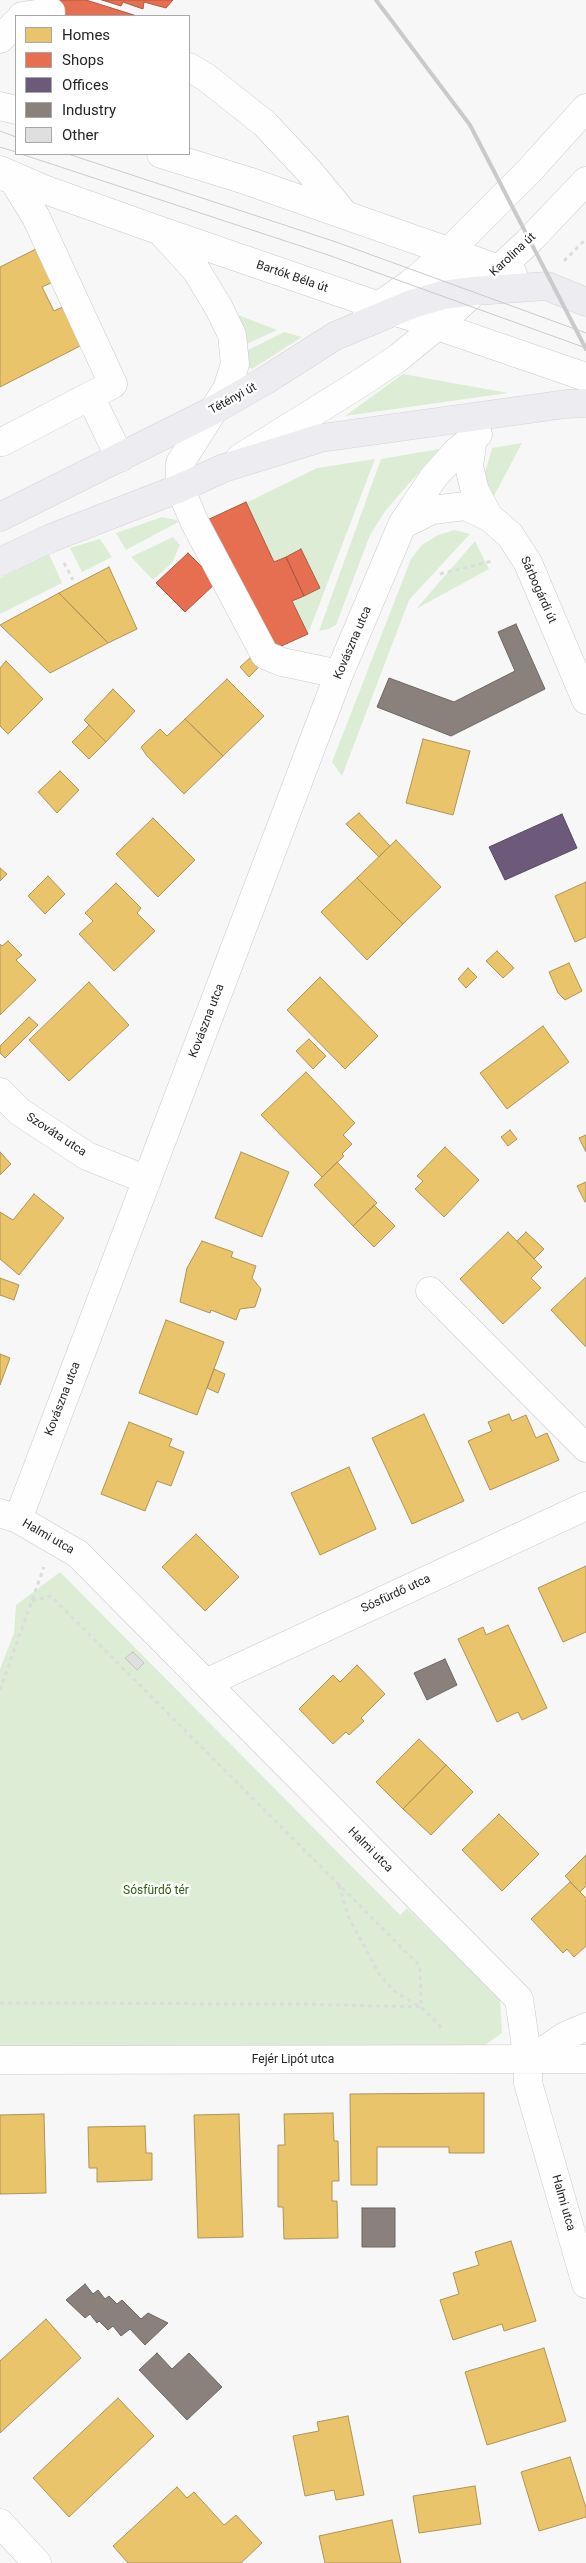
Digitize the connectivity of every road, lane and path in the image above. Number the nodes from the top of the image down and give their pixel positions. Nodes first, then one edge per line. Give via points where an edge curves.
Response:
1 (51, 12) dead end
2 (29, 15) edge
3 (15, 24) edge
4 (0, 40) edge
5 (190, 68) edge
6 (0, 106) edge
7 (586, 108) edge
8 (15, 110) edge
9 (164, 155) edge
10 (3, 178) edge
11 (586, 182) edge
12 (346, 217) junction
13 (161, 232) junction
14 (586, 239) edge
15 (448, 252) junction
16 (565, 261) dead end
17 (498, 269) junction
18 (547, 286) junction
19 (474, 291) junction
20 (392, 302) junction
21 (586, 302) edge
22 (437, 326) junction
23 (586, 377) edge
24 (90, 396) junction
25 (586, 404) edge
26 (210, 412) junction
27 (502, 414) junction
28 (472, 438) junction
29 (2, 442) dead end
30 (120, 458) junction
31 (224, 468) junction
32 (180, 488) junction
33 (0, 516) edge
34 (489, 517) junction
35 (402, 525) junction
36 (492, 560) dead end
37 (63, 561) dead end
38 (0, 562) edge
39 (440, 574) dead end
40 (73, 580) dead end
41 (340, 674) junction
42 (586, 700) edge
43 (0, 1092) edge
44 (147, 1180) junction
45 (430, 1291) dead end
46 (586, 1448) edge
47 (586, 1506) edge
48 (9, 1516) edge
49 (53, 1538) junction
50 (32, 1601) junction
51 (206, 1683) junction
52 (0, 1690) edge
53 (339, 1884) junction
54 (0, 2003) edge
55 (421, 2007) junction
56 (586, 2027) edge
57 (586, 2059) edge
58 (0, 2060) edge
59 (467, 2060) junction
60 (528, 2061) junction
61 (586, 2284) edge
62 (0, 2523) edge
63 (37, 2563) edge

1 - 2 street
3 - 4 street
5 - 12 street via 264,124 309,171
6 - 8 street
7 - 15 street
9 - 12 street
10 - 13 street, Bartók Béla út via 46,190
10 - 24 street via 36,217 113,384
11 - 17 street, Karolina út
12 - 15 street
13 - 20 street, Bartók Béla út via 320,287 364,293
13 - 26 street via 196,270 232,335 235,364 227,388
14 - 16 path
15 - 17 street
15 - 20 street
17 - 18 street
17 - 19 street, Karolina út
17 - 20 street, Bartók Béla út
18 - 19 main road
18 - 21 main road
19 - 20 main road, Tétényi út
19 - 22 street, Karolina út
20 - 22 street
20 - 26 main road, Tétényi út
22 - 23 street
22 - 31 street via 362,382
24 - 29 street
24 - 30 street
25 - 27 main road
26 - 30 main road, Tétényi út
26 - 32 street via 180,463
27 - 28 street
27 - 31 main road via 356,431 321,438
28 - 34 street, Sárbogárdi út via 469,466 475,491
28 - 35 street, Kovászna utca via 433,478
30 - 33 main road, Tétényi út
31 - 32 main road
32 - 38 main road via 51,538
32 - 41 street via 265,655 282,662
34 - 35 street via 466,506 432,510
34 - 42 street, Sárbogárdi út via 510,535 528,563
35 - 41 street, Kovászna utca
36 - 39 path
37 - 40 path
41 - 44 street, Kovászna utca
43 - 44 street, Szováta utca via 20,1112 87,1156
44 - 48 street, Kovászna utca
45 - 46 street
47 - 51 street, Sósfürdő utca
48 - 49 street, Halmi utca
49 - 50 path
49 - 51 street, Halmi utca via 78,1554
50 - 52 path
50 - 53 path via 51,1596
51 - 60 street, Halmi utca via 519,1999
53 - 55 path via 349,1918 378,1972 394,1991
53 - 55 path via 420,1966
54 - 55 path
55 - 59 path via 456,2041
56 - 60 street via 565,2036
57 - 60 street, Fejér Lipót utca
58 - 59 street, Fejér Lipót utca
59 - 60 street, Fejér Lipót utca
60 - 61 street, Halmi utca via 528,2083
62 - 63 street

